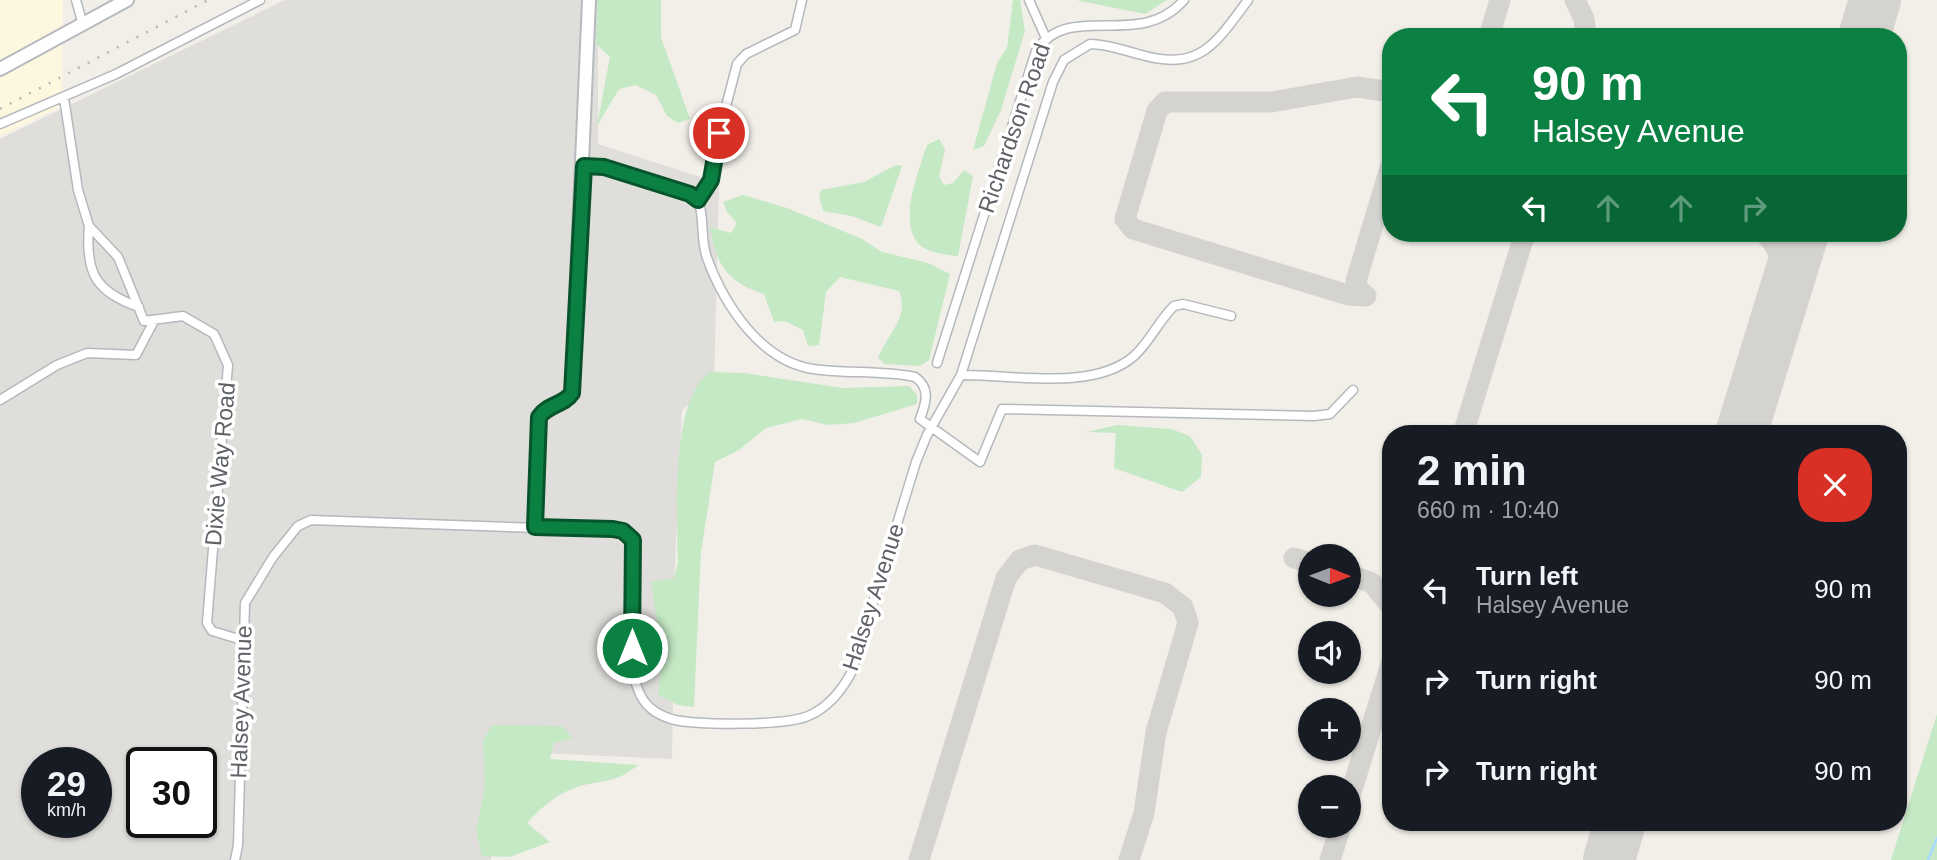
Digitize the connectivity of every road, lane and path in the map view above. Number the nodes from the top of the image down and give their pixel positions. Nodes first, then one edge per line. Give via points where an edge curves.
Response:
1 (76, 0) edge
2 (127, 0) edge
3 (260, 0) edge
4 (589, 0) edge
5 (802, 0) edge
6 (1029, 0) edge
7 (1184, 0) edge
8 (1248, 0) edge
9 (83, 25) junction
10 (1045, 36) junction
11 (0, 69) edge
12 (64, 98) junction
13 (0, 124) edge
14 (584, 166) junction
15 (698, 200) junction
16 (89, 226) junction
17 (139, 307) junction
18 (1231, 316) dead end
19 (154, 321) junction
20 (937, 363) dead end
21 (961, 375) junction
22 (1353, 390) dead end
23 (0, 400) edge
24 (933, 426) junction
25 (535, 527) junction
26 (242, 640) junction
27 (234, 860) edge

1 - 9 street
2 - 9 street
3 - 12 street
4 - 14 street
5 - 15 street via 795,30 746,54 737,64 711,180
6 - 10 street
7 - 10 street, Richardson Road via 1160,19 1069,22
8 - 21 street, Halsey Avenue via 1212,43 1187,60 1160,60 1090,44 1063,60
9 - 11 street
10 - 20 street, Richardson Road via 1036,51
12 - 13 street
12 - 16 street via 78,190
14 - 15 street via 604,167
14 - 25 street via 572,393 539,417
15 - 24 street via 705,254 716,282 768,349 811,369 915,377 927,395 920,419
16 - 17 street via 118,257
16 - 17 street via 87,252 95,277 113,299
17 - 19 street via 144,321
18 - 21 street via 1183,304 1174,306 1135,355 1119,367 1088,377
19 - 23 street via 135,355 87,353 57,365
19 - 26 street, Dixie Way Road via 183,316 214,334 228,365 207,622 212,631
21 - 24 street, Halsey Avenue
22 - 24 street via 1329,414 1314,416 1002,409 980,462
24 - 25 street, Halsey Avenue via 916,461 852,671 835,696 805,718 728,723 677,720 653,710 640,694 633,673 633,540 613,529
25 - 26 street, Halsey Avenue via 311,520 298,526 255,586 245,604
26 - 27 street, Halsey Avenue

